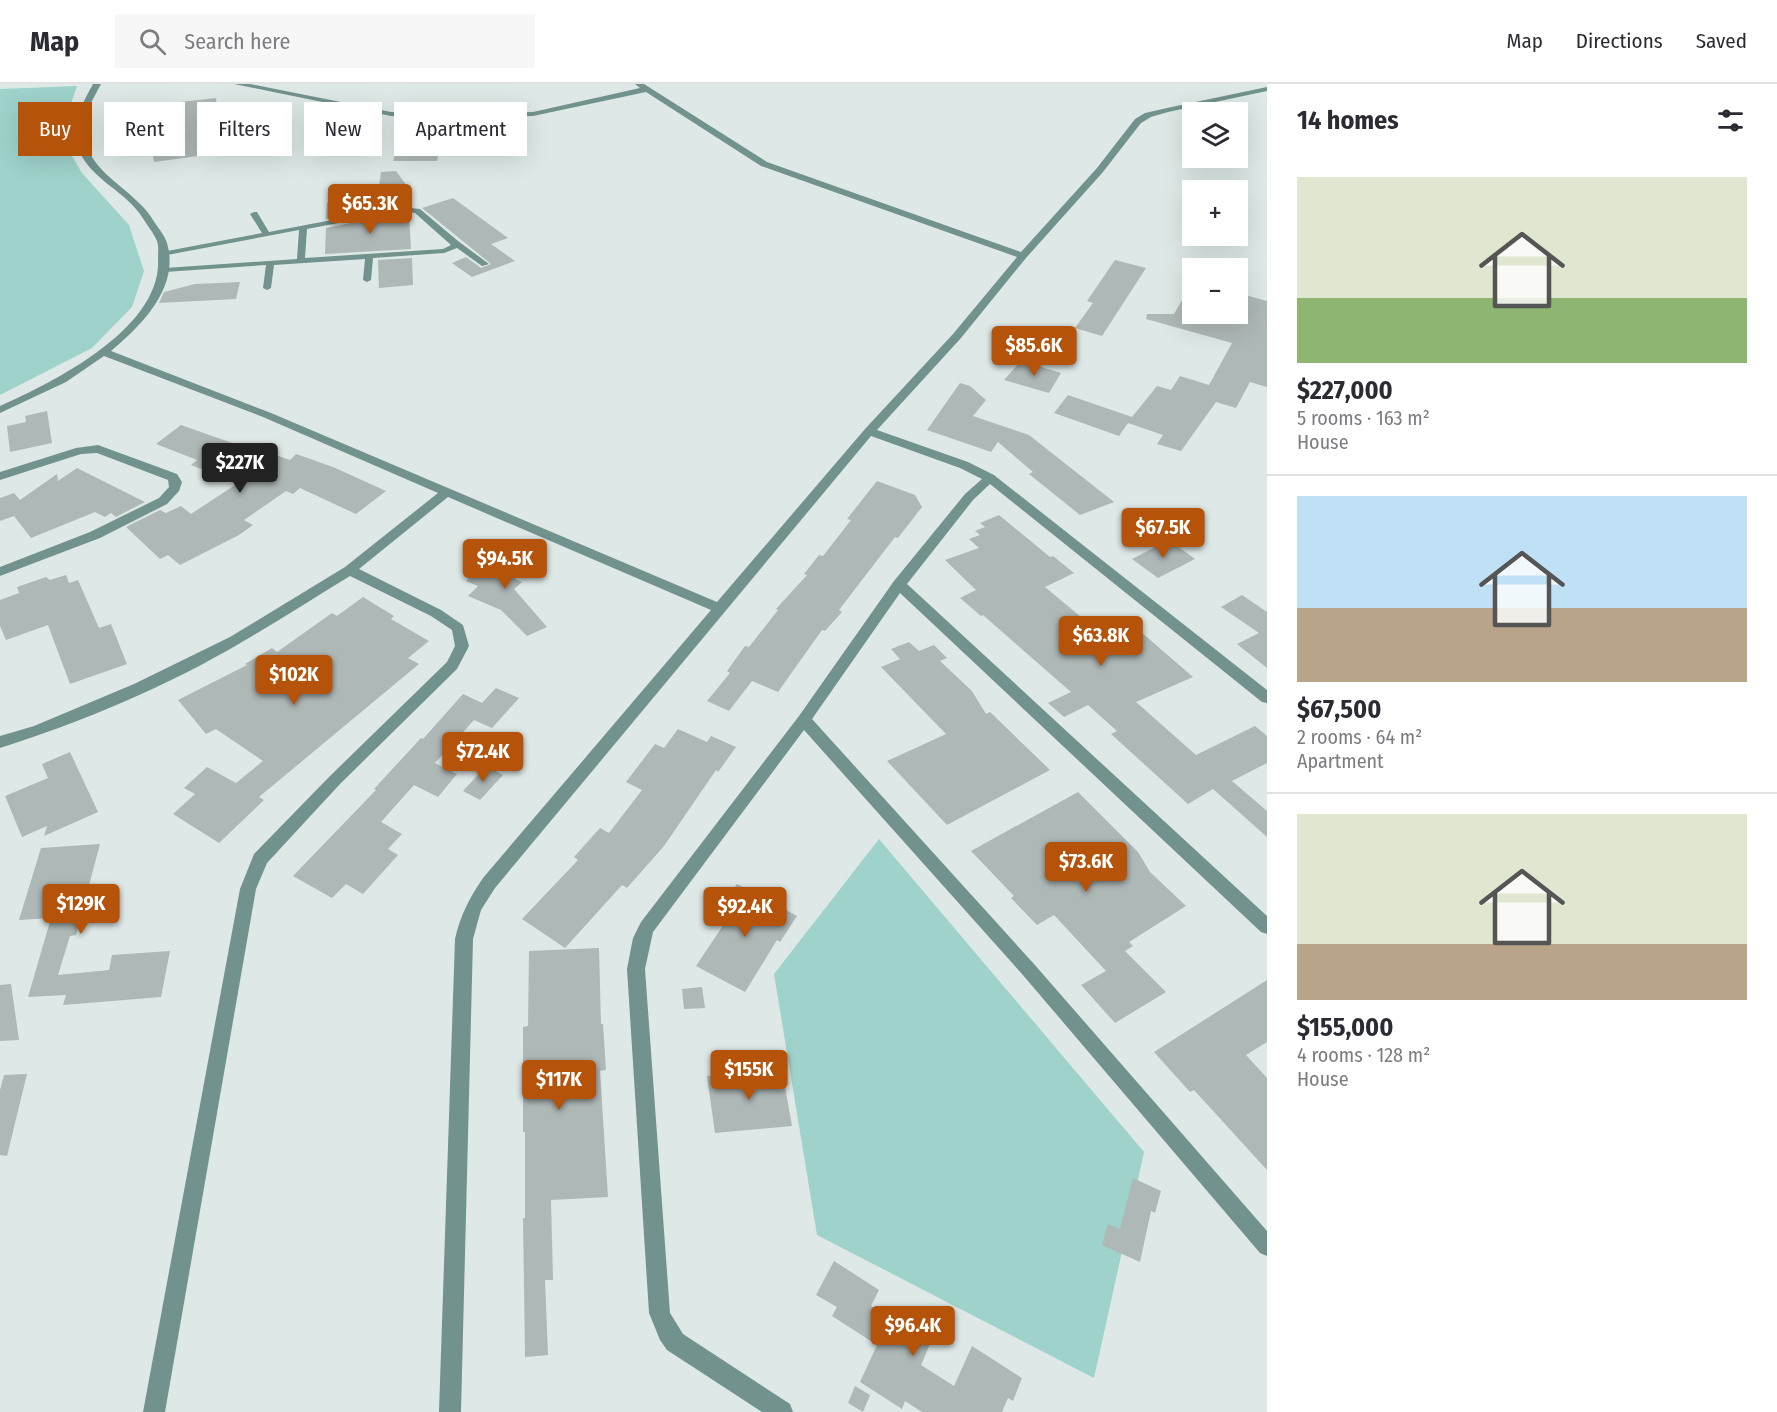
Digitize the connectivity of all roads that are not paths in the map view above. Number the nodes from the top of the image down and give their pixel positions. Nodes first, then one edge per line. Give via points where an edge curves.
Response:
1 (97, 84) edge
2 (238, 84) edge
3 (269, 84) edge
4 (633, 84) edge
5 (612, 87) dead end
6 (643, 87) edge
7 (1266, 89) edge
8 (606, 95) junction
9 (663, 100) junction
10 (344, 198) dead end
11 (254, 214) dead end
12 (357, 217) junction
13 (303, 227) junction
14 (267, 234) junction
15 (455, 243) junction
16 (209, 245) junction
17 (166, 253) junction
18 (369, 256) junction
19 (1023, 256) junction
20 (301, 261) junction
21 (270, 262) junction
22 (485, 264) dead end
23 (206, 267) junction
24 (165, 270) junction
25 (367, 279) dead end
26 (267, 288) dead end
27 (104, 352) junction
28 (0, 410) edge
29 (869, 431) junction
30 (1, 474) edge
31 (990, 478) junction
32 (446, 493) junction
33 (350, 570) junction
34 (0, 572) edge
35 (899, 584) junction
36 (718, 608) junction
37 (1267, 698) edge
38 (804, 720) junction
39 (0, 742) edge
40 (1267, 927) edge
41 (1267, 1246) edge
42 (154, 1412) edge
43 (450, 1412) edge
44 (782, 1412) edge

1 - 17 street via 83,109 79,129 83,150 114,186 142,210 158,231
2 - 8 street via 412,116 532,114
3 - 8 street via 407,109 528,108
4 - 8 street
5 - 8 street
6 - 8 street
6 - 9 street
7 - 19 street via 1167,110 1138,121
8 - 9 street
9 - 19 street via 764,164
10 - 12 lane
11 - 14 lane
12 - 13 lane
12 - 15 lane via 411,209
13 - 14 lane
13 - 20 lane
14 - 16 lane
15 - 18 lane via 444,251
15 - 22 lane
16 - 17 lane
16 - 23 lane
17 - 24 street
18 - 20 lane
18 - 25 lane
19 - 29 street via 957,336
20 - 21 lane
21 - 23 lane
21 - 26 lane
23 - 24 lane
24 - 27 street via 153,303
27 - 28 street via 57,383
27 - 32 street via 267,415
29 - 31 street
29 - 36 street
30 - 34 street via 98,449 173,477 176,482 163,501 95,535
31 - 35 street via 969,497
31 - 37 street
32 - 33 street
32 - 36 street
33 - 39 street via 235,640 139,688
33 - 42 street via 436,613 458,628 462,646 452,665 335,780 260,859 253,872
35 - 38 street
35 - 40 street
36 - 43 street via 489,883 467,920
38 - 41 street
38 - 44 street via 647,927 636,969 660,1313 675,1341

